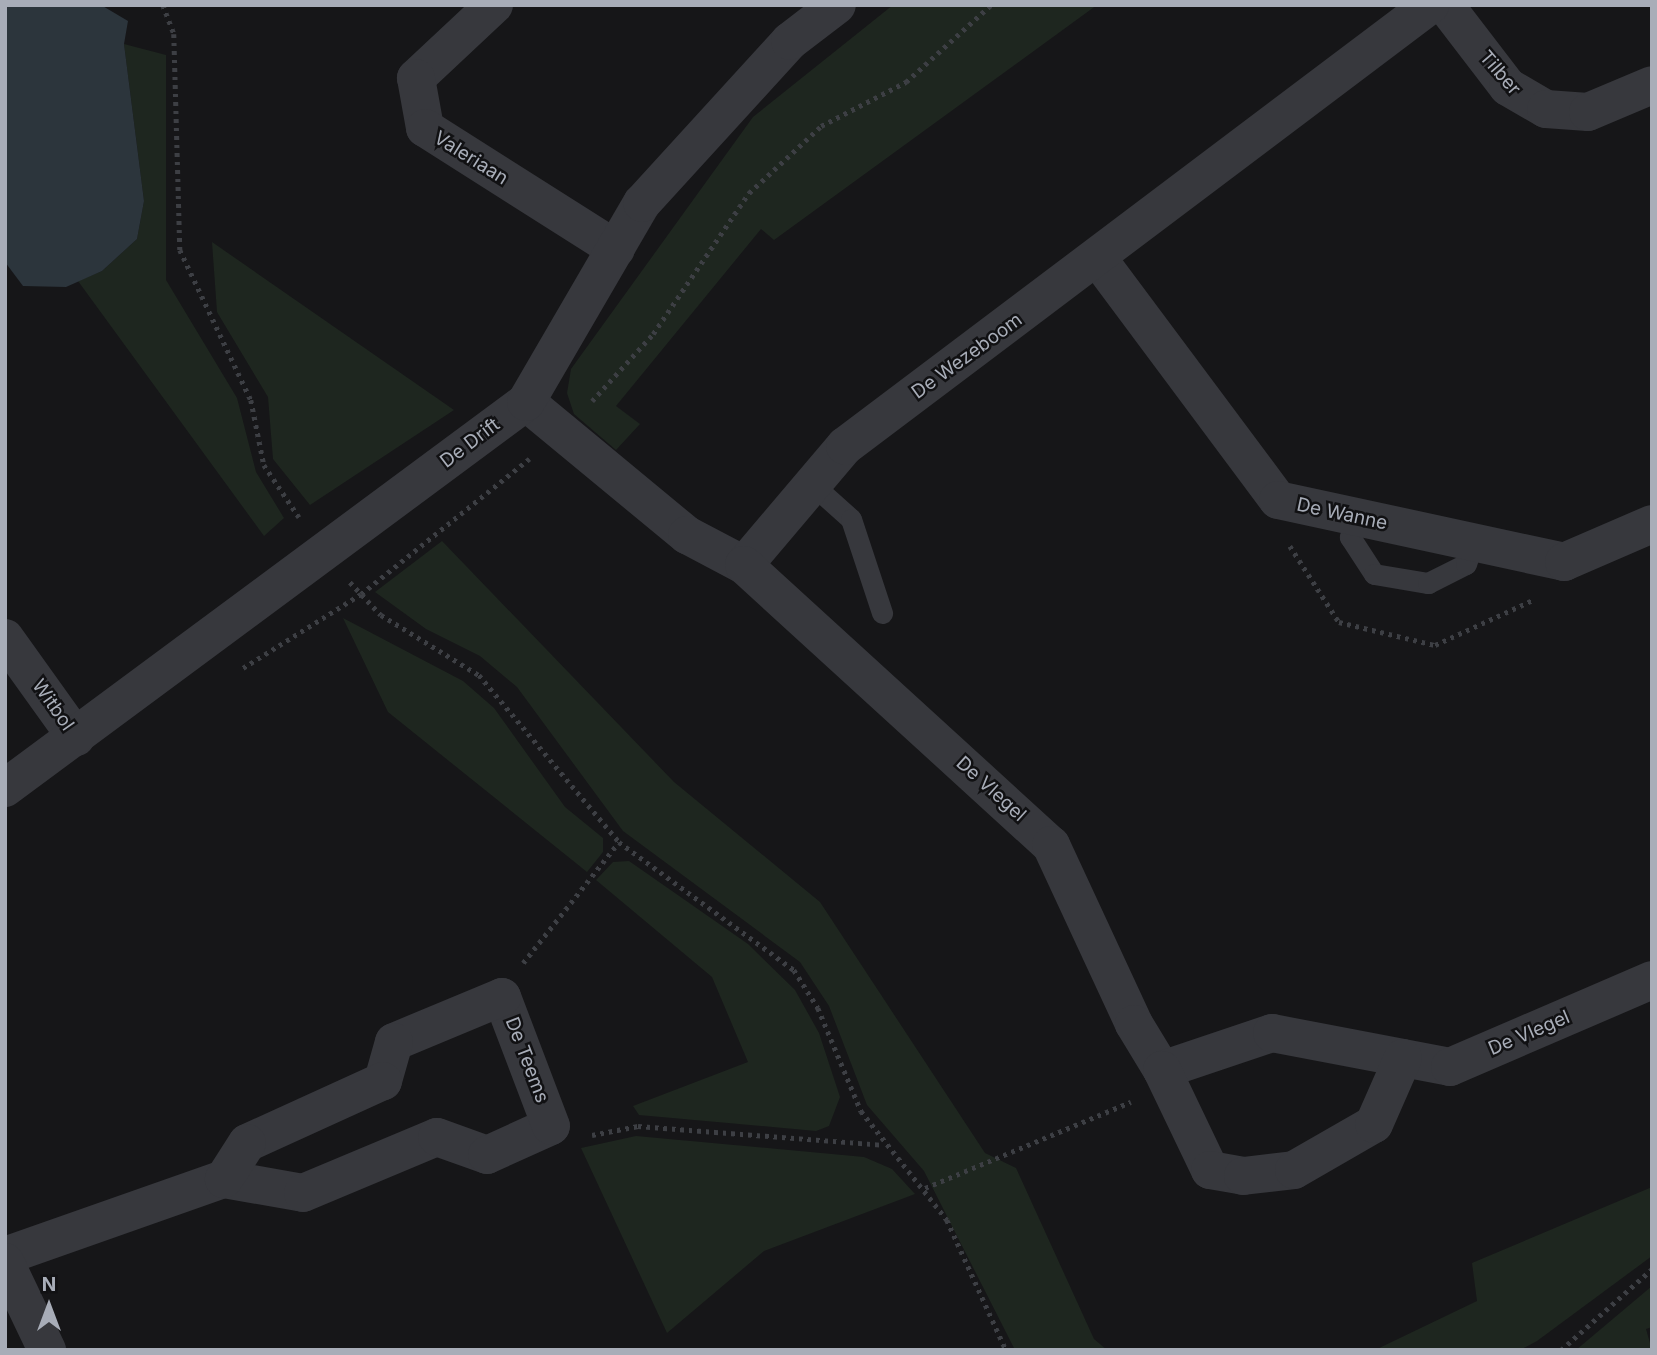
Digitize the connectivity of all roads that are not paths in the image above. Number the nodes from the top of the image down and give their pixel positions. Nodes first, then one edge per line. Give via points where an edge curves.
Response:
1 (494, 5) edge
2 (837, 5) edge
3 (1430, 5) edge
4 (1445, 5) edge
5 (1652, 85) edge
6 (616, 249) junction
7 (1099, 260) junction
8 (526, 402) junction
9 (812, 484) junction
10 (1356, 517) junction
11 (1652, 524) edge
12 (1473, 542) junction
13 (744, 565) junction
14 (882, 613) dead end
15 (5, 638) edge
16 (76, 737) junction
17 (5, 788) edge
18 (1652, 980) edge
19 (1403, 1058) junction
20 (1167, 1077) junction
21 (224, 1179) junction
22 (5, 1256) edge
23 (5, 1262) edge
24 (14, 1304) edge
25 (47, 1350) edge

1 - 6 street, Valeriaan via 416,78 425,128
2 - 6 street, De Drift via 790,41 661,183
3 - 7 street, De Wezeboom
4 - 5 street, Tilber via 1508,87 1546,109 1588,112
6 - 8 street, De Drift
7 - 9 street, De Wezeboom via 845,446
7 - 10 street, De Wanne via 1278,500
8 - 13 street via 687,535
8 - 16 street, De Drift
9 - 13 street, De Wezeboom
9 - 14 lane via 851,519
10 - 12 street, De Wanne
10 - 12 lane via 1350,537 1374,574 1428,583 1466,564
11 - 12 street, De Wanne via 1564,562
13 - 20 street, De Vlegel via 1051,845 1134,1024
15 - 16 street, Witbol
16 - 17 street, De Drift
18 - 19 street, De Vlegel via 1450,1067
19 - 20 street, De Vlegel via 1272,1033
19 - 20 street, De Vlegel via 1374,1124 1294,1170 1256,1174 1210,1170
21 - 21 street, De Teems via 303,1193 437,1137 487,1155 551,1126 502,997 394,1042 383,1081 247,1143
21 - 22 street, De Teems
23 - 24 street
24 - 25 street

